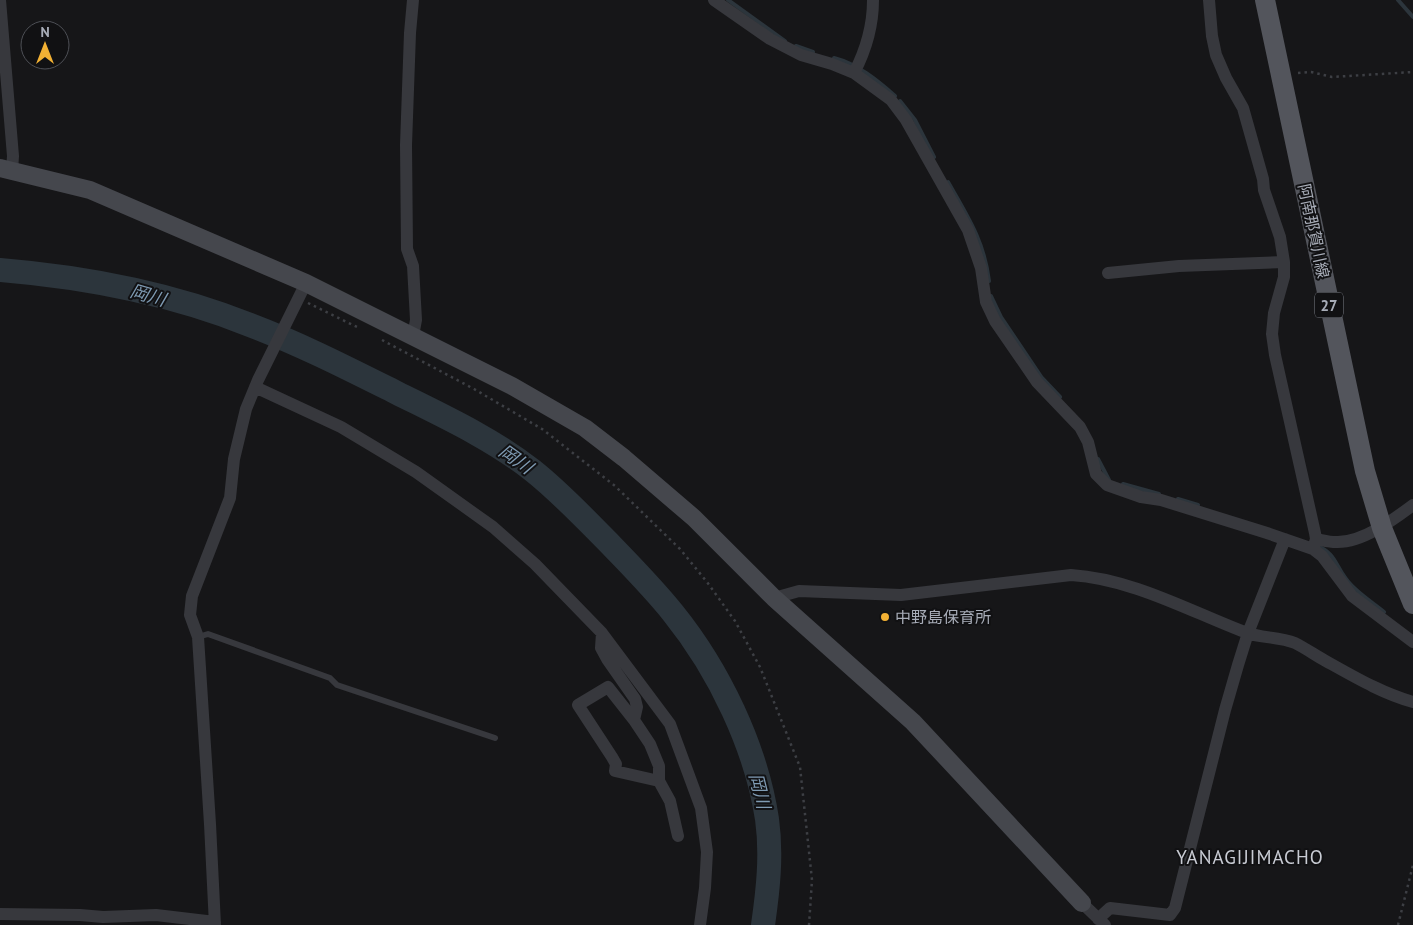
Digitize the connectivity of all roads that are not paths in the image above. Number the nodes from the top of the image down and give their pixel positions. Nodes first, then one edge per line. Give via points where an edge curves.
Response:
1 (0, 0) edge
2 (413, 0) edge
3 (714, 0) edge
4 (874, 0) edge
5 (1209, 0) edge
6 (1265, 0) edge
7 (854, 73) junction
8 (6, 169) edge
9 (1284, 262) junction
10 (1108, 273) dead end
11 (300, 295) junction
12 (413, 336) junction
13 (256, 384) junction
14 (1413, 505) edge
15 (1382, 528) junction
16 (1285, 539) junction
17 (1315, 544) junction
18 (774, 598) junction
19 (1413, 604) edge
20 (602, 633) junction
21 (1248, 633) junction
22 (198, 637) junction
23 (1413, 642) edge
24 (1413, 702) edge
25 (634, 720) junction
26 (496, 738) dead end
27 (660, 781) junction
28 (678, 836) dead end
29 (1082, 903) joint
30 (0, 914) edge
31 (1102, 922) edge
32 (215, 924) edge
33 (700, 925) edge

1 - 8 street via 13,156
2 - 12 street via 406,145 407,249 413,266 416,320
3 - 7 street via 770,39 801,55
4 - 7 street via 864,53
5 - 9 street via 1216,55 1243,108 1280,237
6 - 15 main road, 阿南那賀川線 / 27 via 1360,452
7 - 16 street via 890,100 906,120 968,230 981,268 986,302 995,321 1037,382 1080,427 1088,442 1096,474 1107,486
8 - 11 street via 90,190
9 - 10 street via 1179,266
9 - 17 street via 1272,334
11 - 12 street
11 - 13 street
12 - 18 street via 512,386 585,428 694,518
13 - 20 street via 341,427 424,478 493,527 536,564
13 - 22 street via 246,409 234,459 230,498 192,596 190,615
14 - 15 street
15 - 17 street via 1350,540
15 - 19 main road, 阿南那賀川線 / 27
16 - 17 street
16 - 21 street
17 - 23 street via 1352,596
18 - 21 street via 799,591 901,594 1071,575 1127,586
18 - 29 street via 913,722
20 - 25 street via 601,648 635,699
20 - 33 street via 670,724 701,808 707,852
21 - 24 street via 1294,643 1365,683
21 - 31 street via 1175,908 1170,915 1110,908
22 - 26 lane via 208,634 330,678 337,685
22 - 32 street
25 - 27 street via 650,744 659,766
25 - 27 street via 608,688 578,704 616,764 615,770
27 - 28 street via 670,801
29 - 31 street
30 - 32 street via 103,918 156,915

